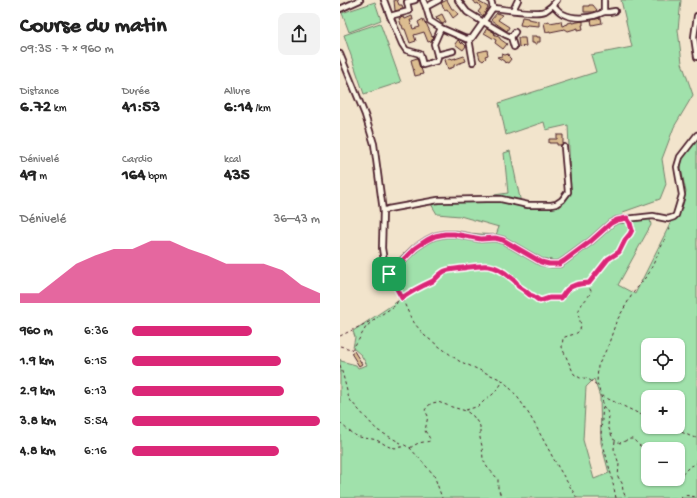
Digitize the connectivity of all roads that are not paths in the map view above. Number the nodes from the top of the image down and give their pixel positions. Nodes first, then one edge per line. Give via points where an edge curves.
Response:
1 (360, 0) edge
2 (384, 0) edge
3 (415, 0) edge
4 (423, 0) edge
5 (439, 0) edge
6 (491, 0) edge
7 (518, 0) edge
8 (557, 0) edge
9 (604, 0) edge
10 (354, 1) edge
11 (461, 1) edge
12 (553, 5) junction
13 (426, 7) junction
14 (493, 8) junction
15 (340, 9) edge
16 (513, 10) junction
17 (615, 11) dead end
18 (604, 12) junction
19 (390, 16) junction
20 (697, 16) edge
21 (484, 22) junction
22 (441, 28) junction
23 (515, 32) dead end
24 (511, 36) junction
25 (470, 39) junction
26 (514, 47) dead end
27 (453, 51) dead end
28 (340, 54) edge
29 (437, 55) junction
30 (697, 57) edge
31 (473, 62) dead end
32 (697, 135) edge
33 (564, 147) dead end
34 (383, 211) junction

1 - 10 street
2 - 19 street
3 - 19 street via 407,2 409,10
4 - 13 street
5 - 13 street
6 - 14 street
7 - 16 street
8 - 12 street
9 - 18 street
10 - 15 street
11 - 21 street via 467,12
12 - 16 street via 541,12
12 - 18 street via 561,13 576,18 586,18
13 - 22 street via 430,22
14 - 16 street
14 - 21 street
17 - 18 street
19 - 29 street via 406,50 420,54 423,65 437,61
20 - 30 street via 694,37
21 - 24 street
21 - 25 street
22 - 25 street
22 - 29 street via 434,44
23 - 24 street
24 - 26 street
25 - 31 street
27 - 29 street
28 - 34 street via 374,144
32 - 34 street via 680,157 677,167 682,190 674,217 668,219 653,216 617,220 559,264 541,262 503,240 445,234 435,236 415,248 389,274 382,248
33 - 34 street via 568,192 556,204 528,205 501,199 438,200

